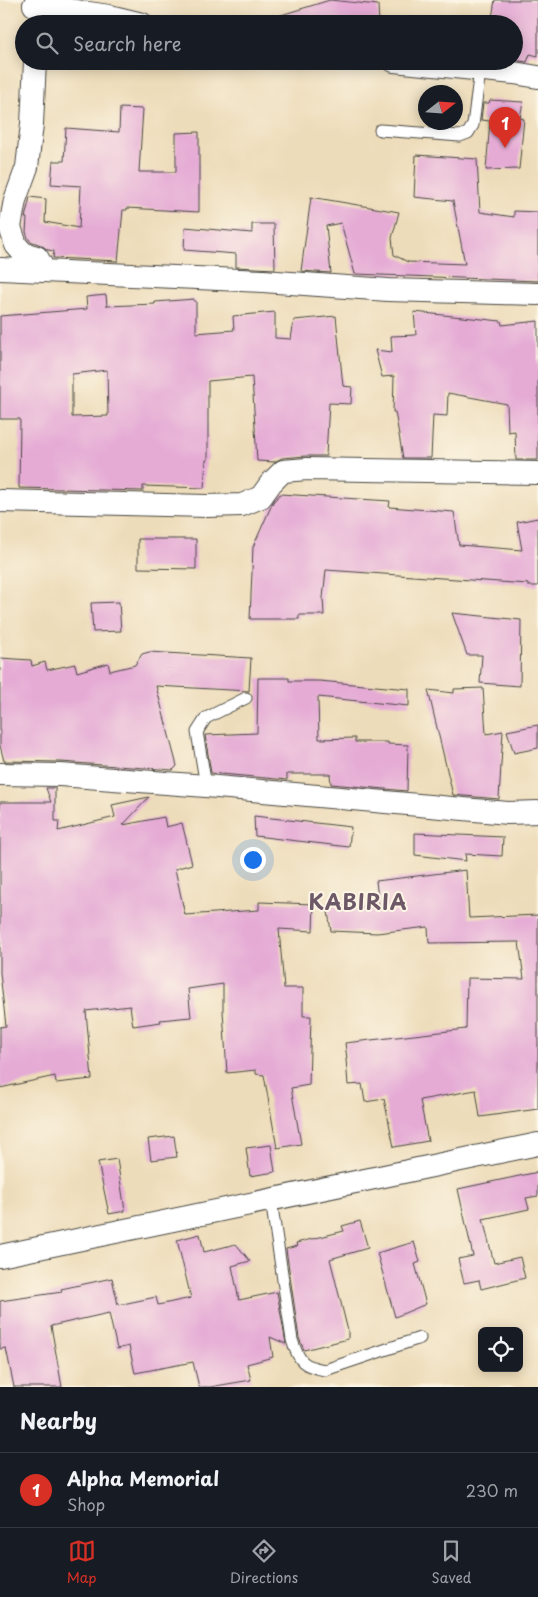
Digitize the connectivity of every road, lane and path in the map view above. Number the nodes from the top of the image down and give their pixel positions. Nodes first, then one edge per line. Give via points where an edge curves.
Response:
1 (33, 10) edge
2 (96, 15) edge
3 (35, 70) edge
4 (480, 70) joint
5 (538, 78) edge
6 (380, 130) dead end
7 (0, 269) edge
8 (41, 271) junction
9 (538, 294) edge
10 (538, 473) edge
11 (0, 501) edge
12 (246, 698) dead end
13 (0, 774) edge
14 (206, 786) junction
15 (538, 812) edge
16 (538, 1144) edge
17 (271, 1200) junction
18 (0, 1256) edge
19 (420, 1338) dead end

1 - 2 street
3 - 8 street via 27,167 15,200 10,228 16,245 22,253 37,257
4 - 5 street
4 - 6 lane via 473,125 468,132 460,136
7 - 8 street
8 - 9 street via 388,290
10 - 11 street via 283,471 261,498 242,505
12 - 14 lane via 206,718 197,732
13 - 14 street
14 - 15 street via 499,812
16 - 17 street
17 - 18 street
17 - 19 lane via 297,1356 309,1367 325,1370

